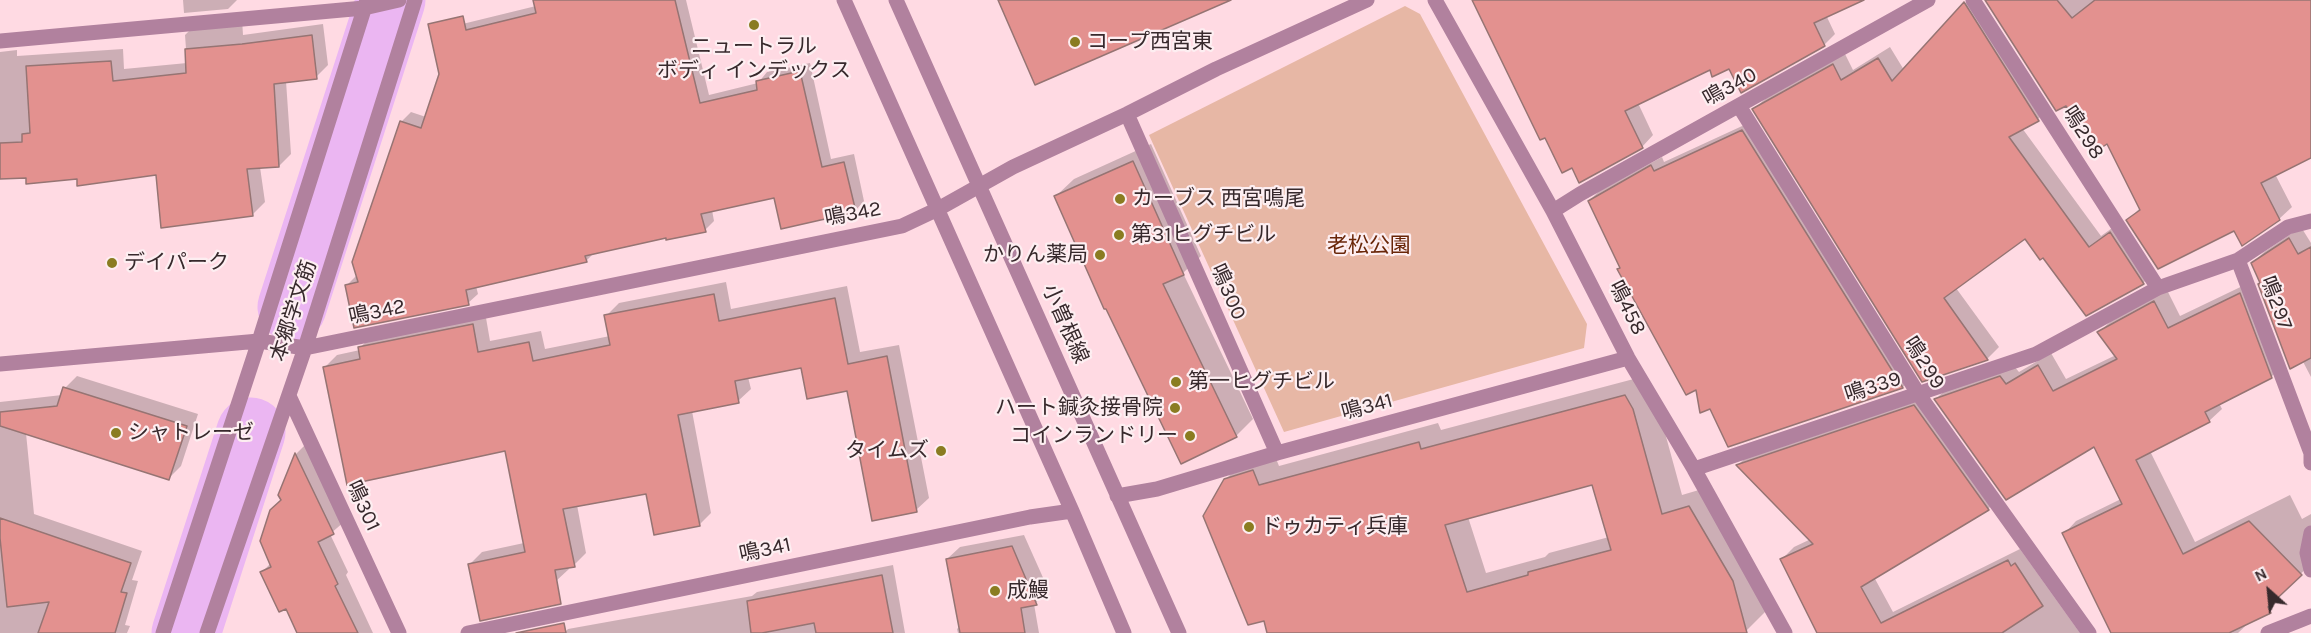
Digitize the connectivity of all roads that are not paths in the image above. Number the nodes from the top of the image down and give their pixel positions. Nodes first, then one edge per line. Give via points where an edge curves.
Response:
1 (399, 0) edge
2 (415, 0) edge
3 (844, 0) edge
4 (896, 0) edge
5 (1367, 0) edge
6 (1435, 0) edge
7 (1928, 0) edge
8 (1973, 0) edge
9 (368, 5) edge
10 (0, 41) edge
11 (1739, 106) junction
12 (1127, 114) junction
13 (981, 186) junction
14 (938, 210) junction
15 (1553, 211) junction
16 (2311, 221) edge
17 (2238, 261) junction
18 (2158, 288) junction
19 (259, 341) junction
20 (305, 348) junction
21 (1628, 358) junction
22 (0, 364) edge
23 (1919, 394) junction
24 (289, 396) junction
25 (1277, 453) junction
26 (2311, 463) edge
27 (1694, 469) junction
28 (1117, 496) junction
29 (1072, 511) junction
30 (2311, 533) edge
31 (2311, 570) edge
32 (2311, 616) edge
33 (163, 633) edge
34 (207, 633) edge
35 (399, 633) edge
36 (468, 633) edge
37 (1124, 633) edge
38 (1179, 633) edge
39 (1785, 633) edge
40 (2089, 633) edge
41 (2268, 633) edge

1 - 9 street
2 - 20 street, 本郷学文筋
3 - 14 street
4 - 13 street, 小曽根線
5 - 12 street, 鳴342
6 - 15 street, 鳴458
7 - 11 street, 鳴340
8 - 18 street, 鳴298
9 - 10 street
9 - 19 street, 本郷学文筋
11 - 15 street, 鳴340
11 - 23 street, 鳴299
12 - 13 street, 鳴342
12 - 25 street, 鳴300
13 - 14 street, 鳴342
13 - 28 street, 小曽根線
14 - 20 street, 鳴342 via 902,226
14 - 29 street
15 - 21 street, 鳴458
16 - 17 street, 鳴339 via 2288,226
17 - 18 street, 鳴339
17 - 26 street, 鳴297 via 2311,453
18 - 23 street, 鳴339 via 2036,354
19 - 20 street
19 - 22 street
19 - 33 street, 本郷学文筋
20 - 24 street, 本郷学文筋
21 - 25 street, 鳴341
21 - 27 street, 鳴458
23 - 27 street, 鳴339
23 - 40 street, 鳴299
24 - 34 street, 本郷学文筋
24 - 35 street, 鳴301
25 - 28 street, 鳴341 via 1157,489
27 - 39 street, 鳴458
28 - 38 street, 小曽根線
29 - 36 street, 鳴341
29 - 37 street
30 - 31 street via 2307,553
32 - 41 street

